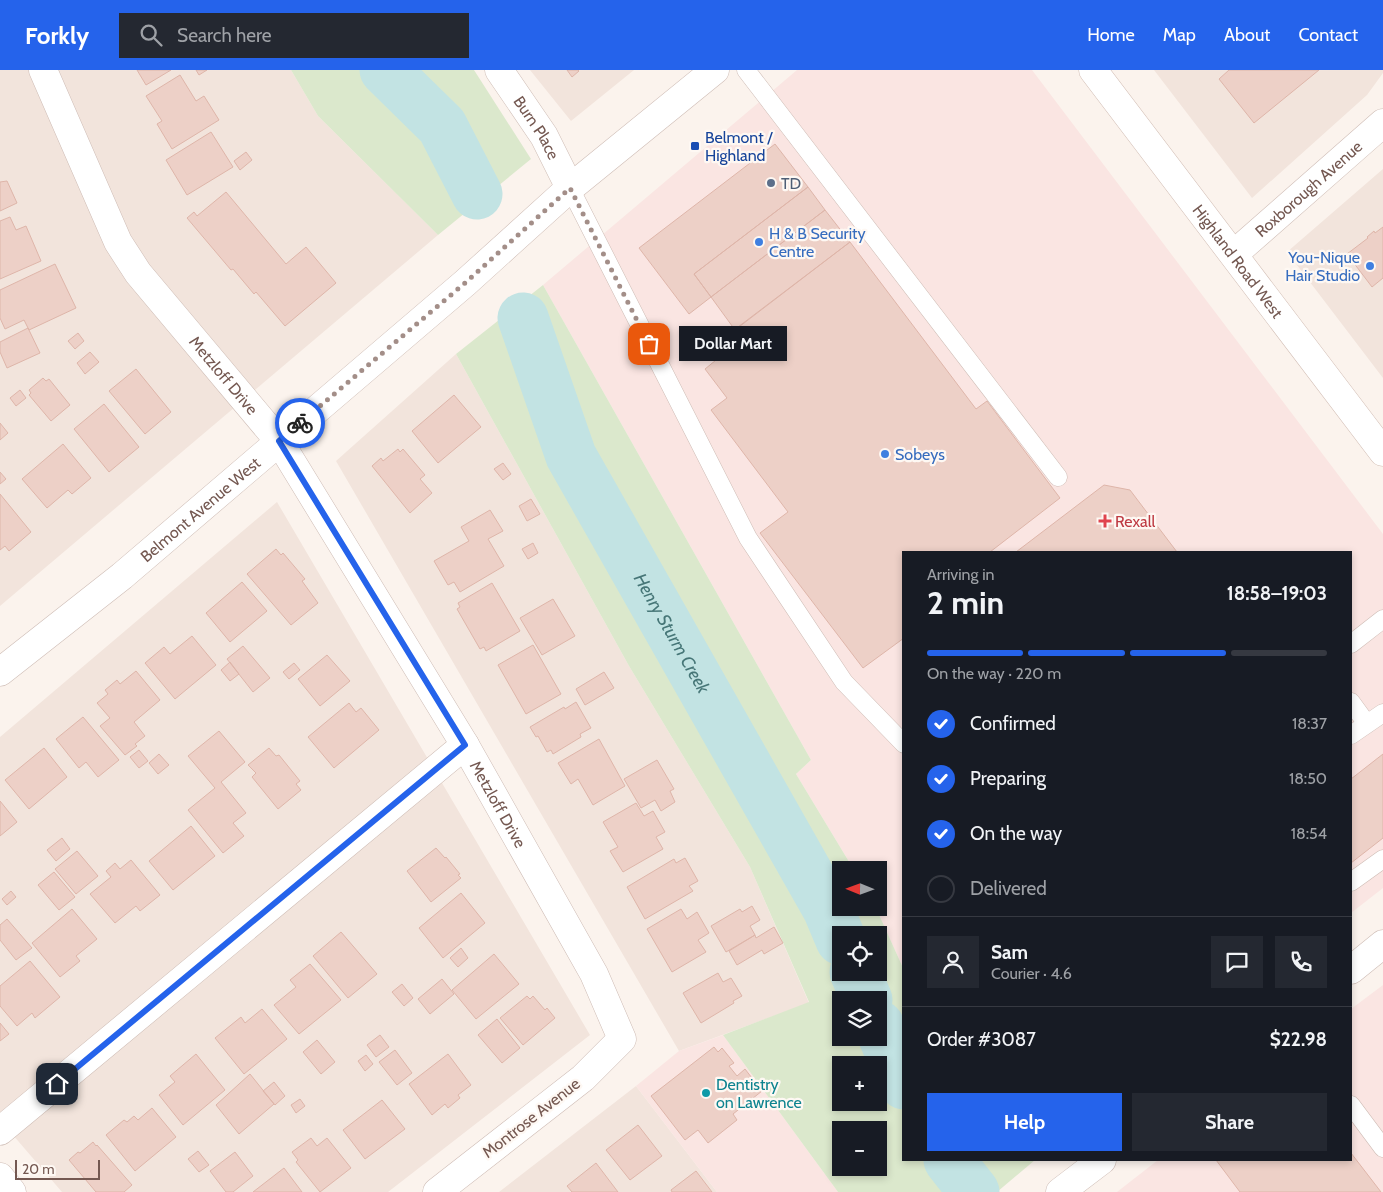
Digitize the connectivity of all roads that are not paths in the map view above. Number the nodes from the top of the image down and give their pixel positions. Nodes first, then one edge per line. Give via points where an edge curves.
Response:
1 (43, 70) edge
2 (499, 70) edge
3 (715, 70) edge
4 (746, 70) edge
5 (1093, 70) edge
6 (1383, 123) edge
7 (570, 188) junction
8 (1234, 254) junction
9 (279, 441) junction
10 (1383, 452) edge
11 (1058, 477) dead end
12 (1383, 620) edge
13 (1352, 643) edge
14 (0, 672) edge
15 (1352, 703) edge
16 (1383, 713) edge
17 (1367, 724) junction
18 (1352, 734) edge
19 (902, 742) edge
20 (465, 745) junction
21 (1383, 859) edge
22 (1352, 881) edge
23 (1383, 944) edge
24 (1354, 961) edge
25 (622, 1039) joint
26 (1352, 1106) edge
27 (0, 1131) edge
28 (1383, 1148) edge
29 (1101, 1161) edge
30 (0, 1177) edge
31 (12, 1192) edge
32 (437, 1192) edge
33 (1060, 1192) edge

1 - 9 street, Metzloff Drive via 118,242 138,273
2 - 7 street, Burn Place via 544,136
3 - 7 street, Belmont Avenue West
4 - 11 lane
5 - 8 street, Highland Road West
6 - 8 street, Roxborough Avenue
7 - 9 street, Belmont Avenue West via 465,283
7 - 19 lane via 748,538 844,682
8 - 10 street, Highland Road West
9 - 14 street, Belmont Avenue West via 122,576
9 - 20 street, Metzloff Drive
12 - 13 lane
15 - 17 lane
16 - 17 lane
17 - 18 lane
20 - 25 street, Metzloff Drive via 594,974
20 - 27 street
21 - 22 lane
23 - 24 street
25 - 32 street, Montrose Avenue via 583,1078
26 - 28 lane
29 - 33 street
30 - 31 street

